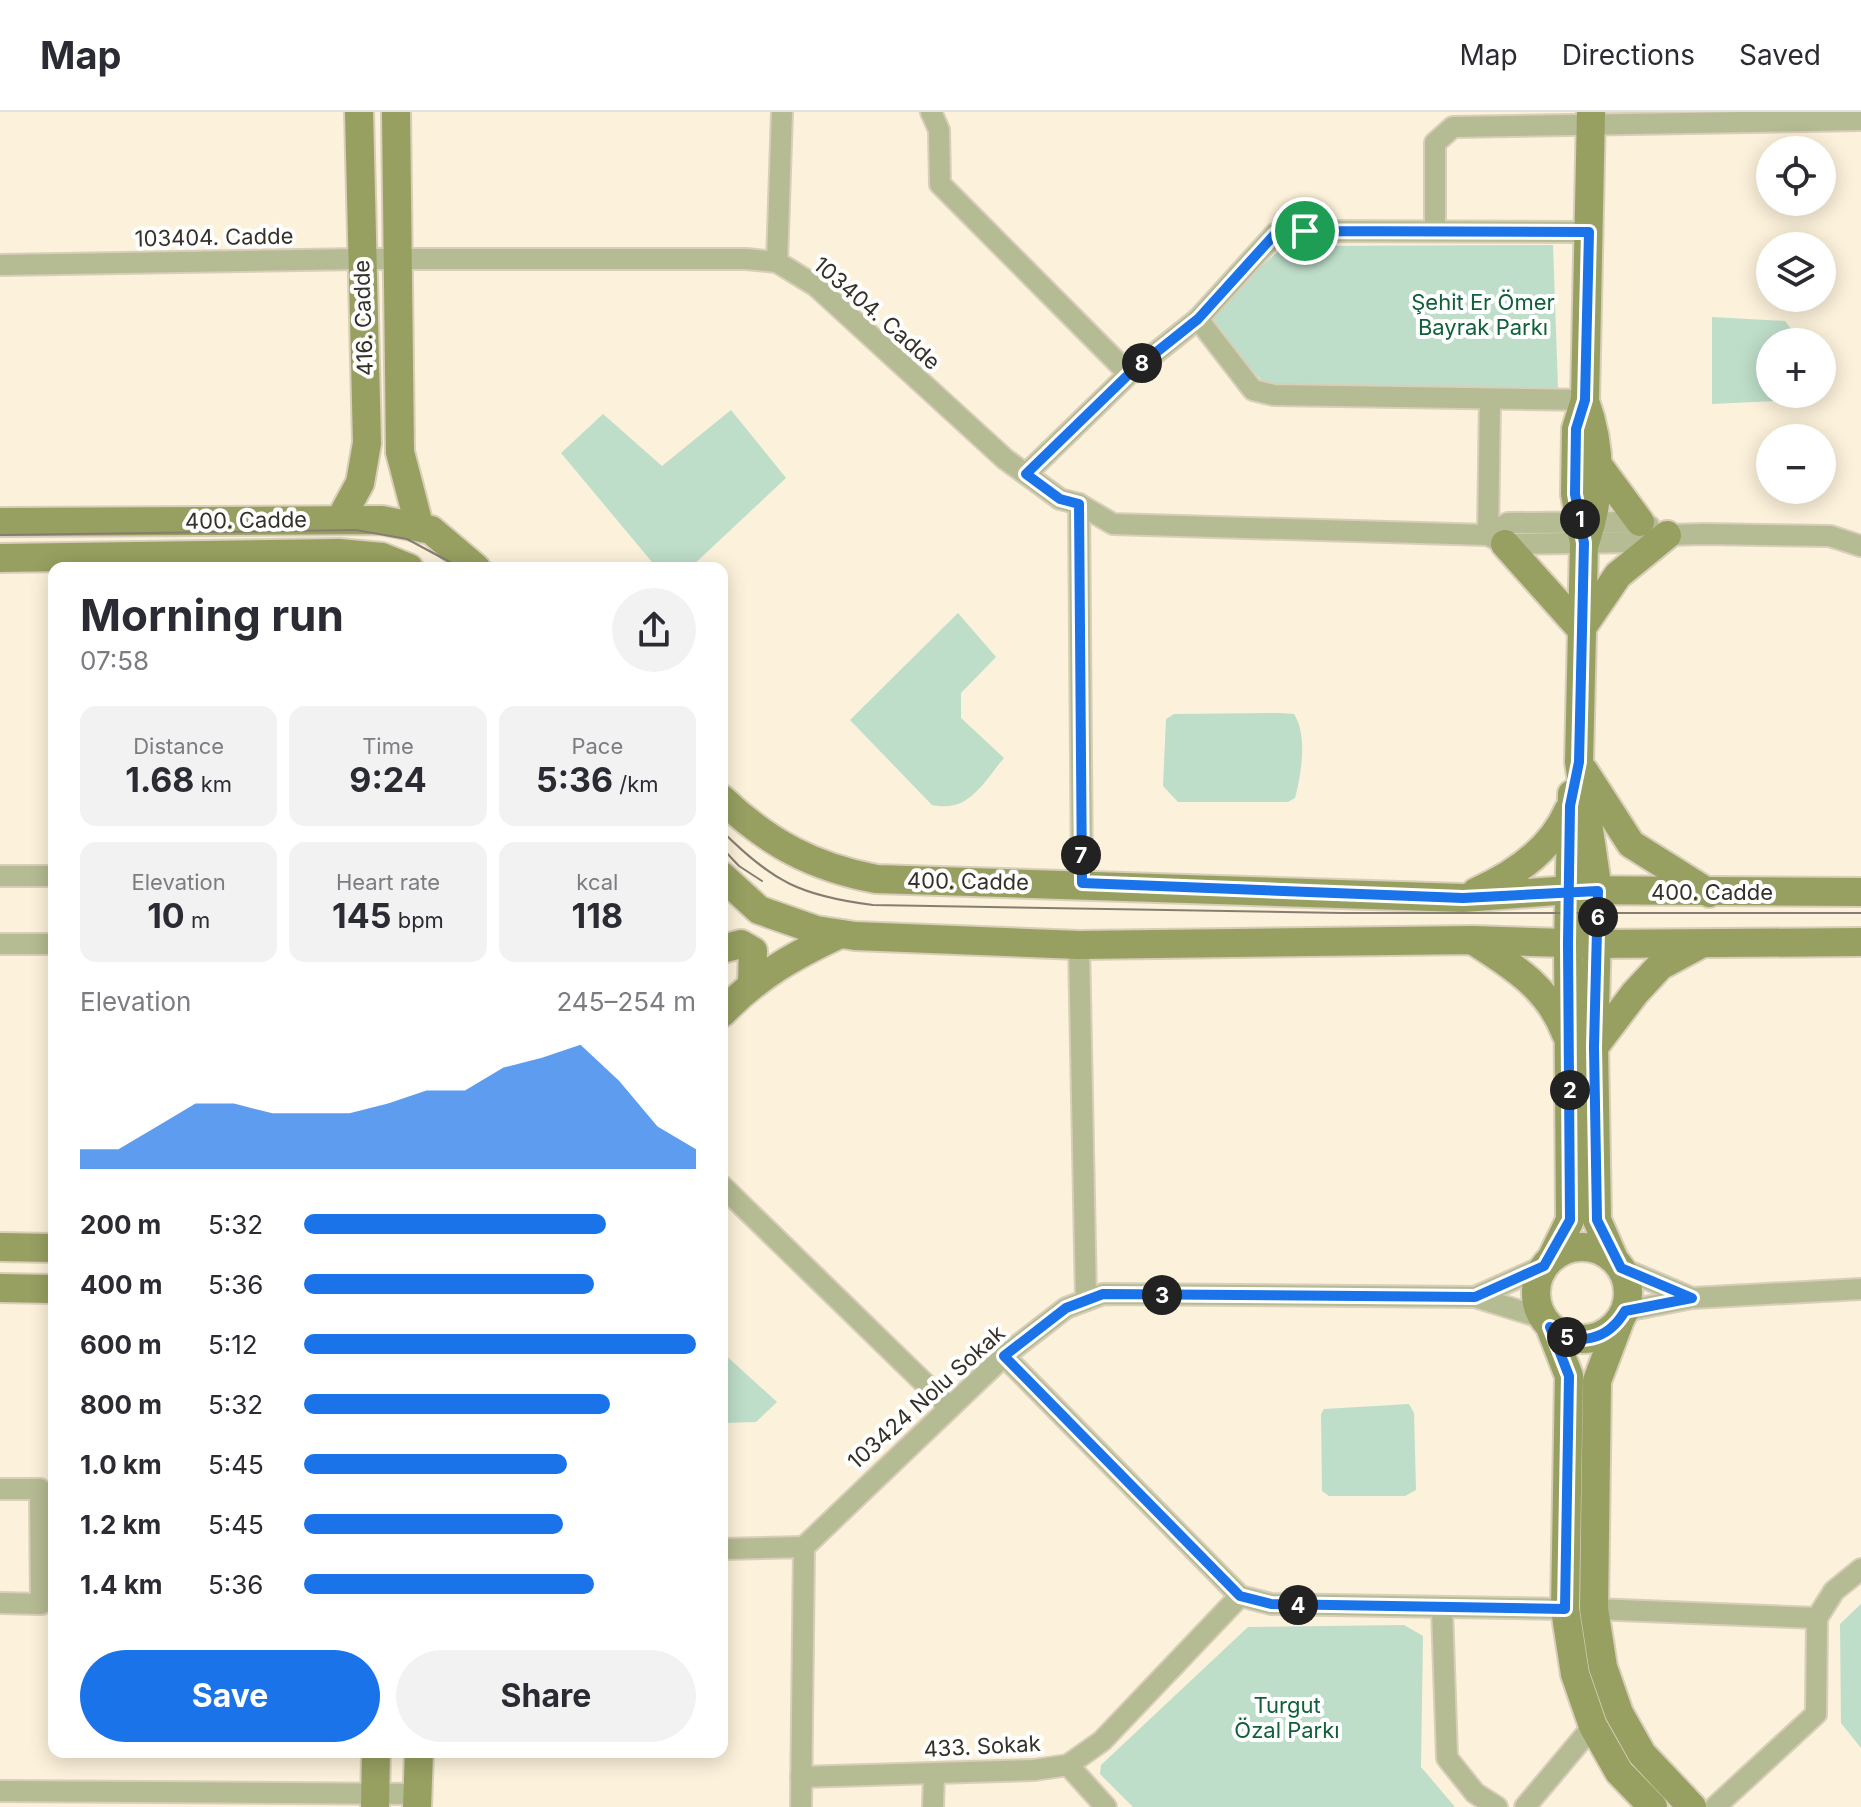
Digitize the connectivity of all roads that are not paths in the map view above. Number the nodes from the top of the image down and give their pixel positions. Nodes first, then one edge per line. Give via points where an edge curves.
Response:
1 (359, 112) edge
2 (396, 112) edge
3 (782, 112) edge
4 (931, 112) edge
5 (1591, 118) edge
6 (1861, 120) edge
7 (1435, 231) junction
8 (1589, 232) junction
9 (361, 259) junction
10 (395, 259) junction
11 (777, 262) junction
12 (0, 265) edge
13 (1198, 319) junction
14 (1129, 374) junction
15 (1490, 399) junction
16 (1585, 400) junction
17 (1598, 464) junction
18 (1026, 474) junction
19 (1079, 504) junction
20 (341, 518) junction
21 (0, 522) edge
22 (1640, 522) junction
23 (419, 525) junction
24 (1585, 530) junction
25 (1667, 535) junction
26 (1496, 540) junction
27 (1861, 546) edge
28 (0, 558) edge
29 (201, 561) edge
30 (394, 562) edge
31 (469, 562) edge
32 (1581, 629) junction
33 (1579, 762) junction
34 (728, 804) edge
35 (1570, 806) junction
36 (0, 876) edge
37 (48, 876) edge
38 (728, 882) edge
39 (1082, 883) junction
40 (1569, 890) junction
41 (1598, 891) junction
42 (1861, 892) edge
43 (1710, 893) junction
44 (1463, 898) junction
45 (840, 934) junction
46 (1473, 940) junction
47 (1707, 941) junction
48 (1861, 942) edge
49 (1568, 943) junction
50 (0, 944) edge
51 (48, 944) edge
52 (1597, 944) junction
53 (1079, 945) junction
54 (728, 947) edge
55 (752, 982) junction
56 (728, 1007) edge
57 (1582, 1046) junction
58 (728, 1192) edge
59 (0, 1247) edge
60 (48, 1248) edge
61 (1548, 1261) junction
62 (1618, 1263) junction
63 (0, 1288) edge
64 (48, 1289) edge
65 (1861, 1289) edge
66 (1475, 1297) junction
67 (1692, 1298) junction
68 (1086, 1300) junction
69 (1622, 1316) junction
70 (1546, 1322) junction
71 (1004, 1356) junction
72 (949, 1407) junction
73 (0, 1489) edge
74 (47, 1489) edge
75 (804, 1547) junction
76 (728, 1549) edge
77 (1861, 1569) edge
78 (1240, 1596) junction
79 (0, 1603) edge
80 (1442, 1609) junction
81 (1565, 1609) junction
82 (1594, 1609) junction
83 (1817, 1618) junction
84 (1593, 1726) junction
85 (376, 1758) edge
86 (419, 1758) edge
87 (1068, 1765) junction
88 (934, 1773) junction
89 (801, 1777) junction
90 (0, 1791) edge
91 (375, 1800) edge
92 (417, 1800) edge
93 (801, 1807) edge
94 (933, 1807) edge
95 (1106, 1807) edge
96 (1497, 1807) edge
97 (1525, 1807) edge
98 (1653, 1807) edge
99 (1692, 1807) edge
100 (1715, 1807) edge

1 - 9 main road, 416. Cadde
2 - 10 main road
3 - 11 street
4 - 14 street via 939,130 940,184
5 - 6 street
5 - 7 street via 1453,127 1435,143
5 - 8 main road
7 - 8 street
7 - 13 street via 1275,234
8 - 16 main road
9 - 10 street, 103404. Cadde
9 - 12 street, 103404. Cadde
9 - 20 main road, 416. Cadde via 367,443 360,483
10 - 11 street, 103404. Cadde
10 - 23 main road via 400,452
11 - 18 street, 103404. Cadde via 816,286
13 - 14 street
13 - 15 street via 1253,390 1274,395
14 - 18 street
15 - 16 street
15 - 26 street
16 - 17 main road via 1595,427
16 - 24 main road via 1576,429 1575,494
17 - 22 main road
17 - 24 main road via 1599,496
18 - 19 street, 103404. Cadde via 1060,499
19 - 26 street, 103404. Cadde via 1113,524
19 - 39 street
20 - 21 main road, 400. Cadde
20 - 23 main road, 400. Cadde
22 - 24 street, 103404. Cadde
22 - 25 street, 103404. Cadde
23 - 31 main road, 400. Cadde
24 - 25 street, 103404. Cadde via 1636,542
24 - 26 street, 103404. Cadde
24 - 32 main road
25 - 27 street via 1830,536
25 - 32 main road via 1618,575
26 - 32 main road
28 - 29 main road, 400. Cadde
29 - 30 main road, 400. Cadde via 339,553
32 - 33 main road
33 - 35 main road
33 - 41 main road
33 - 43 main road via 1631,844
34 - 39 main road, 400. Cadde via 777,845 837,871 876,879
35 - 40 main road
35 - 44 main road via 1558,833 1531,859
36 - 37 street
38 - 45 main road via 759,910
39 - 44 main road, 400. Cadde
40 - 41 main road, 400. Cadde
40 - 44 main road, 400. Cadde
40 - 49 main road
41 - 43 main road, 400. Cadde
41 - 52 main road
42 - 43 main road, 400. Cadde
45 - 53 main road
45 - 55 main road
46 - 49 main road
46 - 53 main road
46 - 57 main road via 1538,986
47 - 48 main road
47 - 52 main road
47 - 57 main road via 1660,966
49 - 52 main road
49 - 57 main road
50 - 51 street
52 - 57 main road
53 - 68 street
54 - 55 main road via 741,944 753,951
55 - 56 main road
57 - 61 main road via 1570,1220
57 - 62 main road via 1597,1220
58 - 72 street
59 - 60 main road
61 - 62 main road via 1583,1246
61 - 66 street, 103424 Nolu Sokak
61 - 70 main road via 1535,1297
62 - 67 street
62 - 69 main road via 1628,1289
63 - 64 main road
65 - 67 street
66 - 68 street, 103424 Nolu Sokak via 1103,1294
66 - 70 street, 103424 Nolu Sokak
67 - 69 street
68 - 71 street, 103424 Nolu Sokak via 1066,1308
69 - 70 main road via 1612,1329 1592,1339 1569,1338
69 - 82 main road via 1597,1381
70 - 81 main road via 1569,1376
71 - 72 street, 103424 Nolu Sokak
71 - 78 street
72 - 75 street, 103424 Nolu Sokak
73 - 74 street
74 - 79 street via 41,1604
75 - 76 street
75 - 89 street
77 - 83 street via 1834,1591
78 - 80 street via 1271,1604
78 - 87 street, 433. Sokak via 1102,1741
80 - 81 street
80 - 96 street via 1447,1758 1475,1793
81 - 84 main road via 1575,1674
82 - 83 street
82 - 99 main road via 1603,1667 1619,1713 1642,1754
83 - 100 street via 1816,1714
84 - 97 street
84 - 98 main road via 1619,1772
85 - 91 main road
86 - 92 main road
87 - 88 street, 433. Sokak
87 - 95 street
88 - 89 street, 433. Sokak
88 - 94 street
89 - 93 street
90 - 91 street
91 - 92 street

